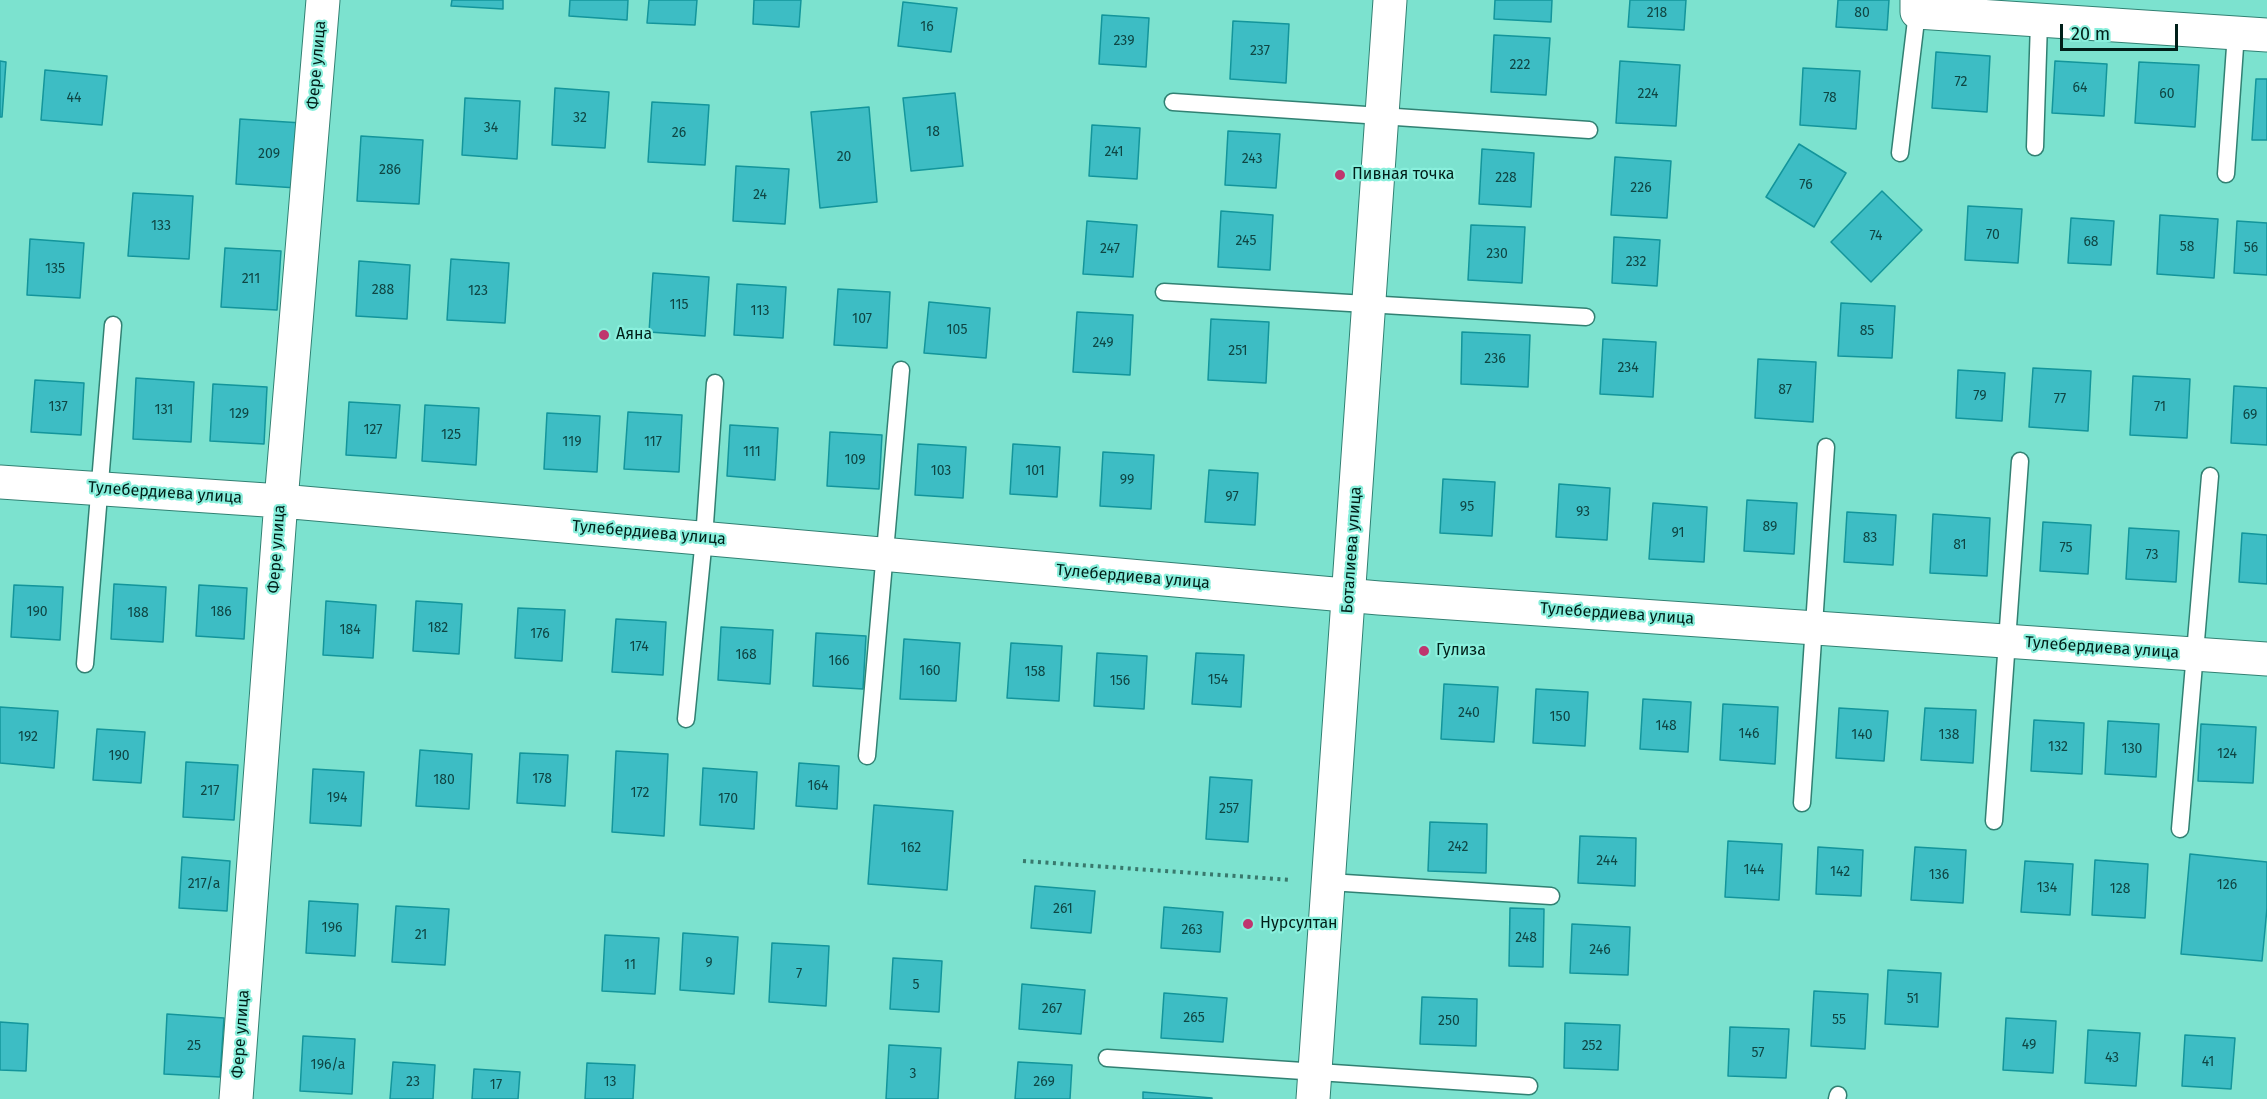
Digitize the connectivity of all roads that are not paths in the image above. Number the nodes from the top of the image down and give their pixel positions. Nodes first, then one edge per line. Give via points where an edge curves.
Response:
1 (323, 0) edge
2 (1390, 0) edge
3 (1917, 6) edge
4 (2039, 22) junction
5 (2251, 34) edge
6 (1173, 102) dead end
7 (1382, 116) junction
8 (1589, 130) dead end
9 (2035, 147) dead end
10 (1900, 153) dead end
11 (2226, 174) dead end
12 (1164, 292) dead end
13 (1369, 304) junction
14 (1586, 317) dead end
15 (113, 324) dead end
16 (902, 370) dead end
17 (715, 383) dead end
18 (1826, 447) dead end
19 (2020, 461) dead end
20 (2210, 476) dead end
21 (0, 482) edge
22 (98, 488) junction
23 (280, 501) junction
24 (704, 538) junction
25 (886, 555) junction
26 (1349, 596) junction
27 (1814, 628) junction
28 (2006, 641) junction
29 (2196, 654) junction
30 (2267, 659) edge
31 (85, 664) dead end
32 (686, 718) dead end
33 (867, 756) dead end
34 (1802, 803) dead end
35 (1994, 821) dead end
36 (2180, 829) dead end
37 (1329, 882) junction
38 (1551, 896) dead end
39 (1107, 1058) dead end
40 (1314, 1085) edge
41 (1529, 1086) dead end
42 (236, 1099) edge

1 - 23 street, Фере улица
2 - 7 street, Боталиева улица
3 - 4 street
3 - 10 lane
4 - 5 street
4 - 9 lane
5 - 11 lane
6 - 7 lane
7 - 8 lane
7 - 13 street, Боталиева улица
12 - 13 lane
13 - 14 lane
13 - 26 street, Боталиева улица
15 - 22 lane
16 - 25 lane
17 - 24 lane
18 - 27 lane
19 - 28 lane
20 - 29 lane
21 - 22 street, Тулебердиева улица
22 - 23 street, Тулебердиева улица
22 - 31 lane
23 - 24 street, Тулебердиева улица
23 - 42 street, Фере улица
24 - 25 street, Тулебердиева улица
24 - 32 lane
25 - 26 street, Тулебердиева улица
25 - 33 lane
26 - 27 street, Тулебердиева улица
26 - 37 street, Боталиева улица
27 - 28 street, Тулебердиева улица
27 - 34 lane
28 - 29 street, Тулебердиева улица
28 - 35 lane
29 - 30 street, Тулебердиева улица
29 - 36 lane
37 - 38 lane
37 - 40 street, Боталиева улица
39 - 40 lane
40 - 41 lane

